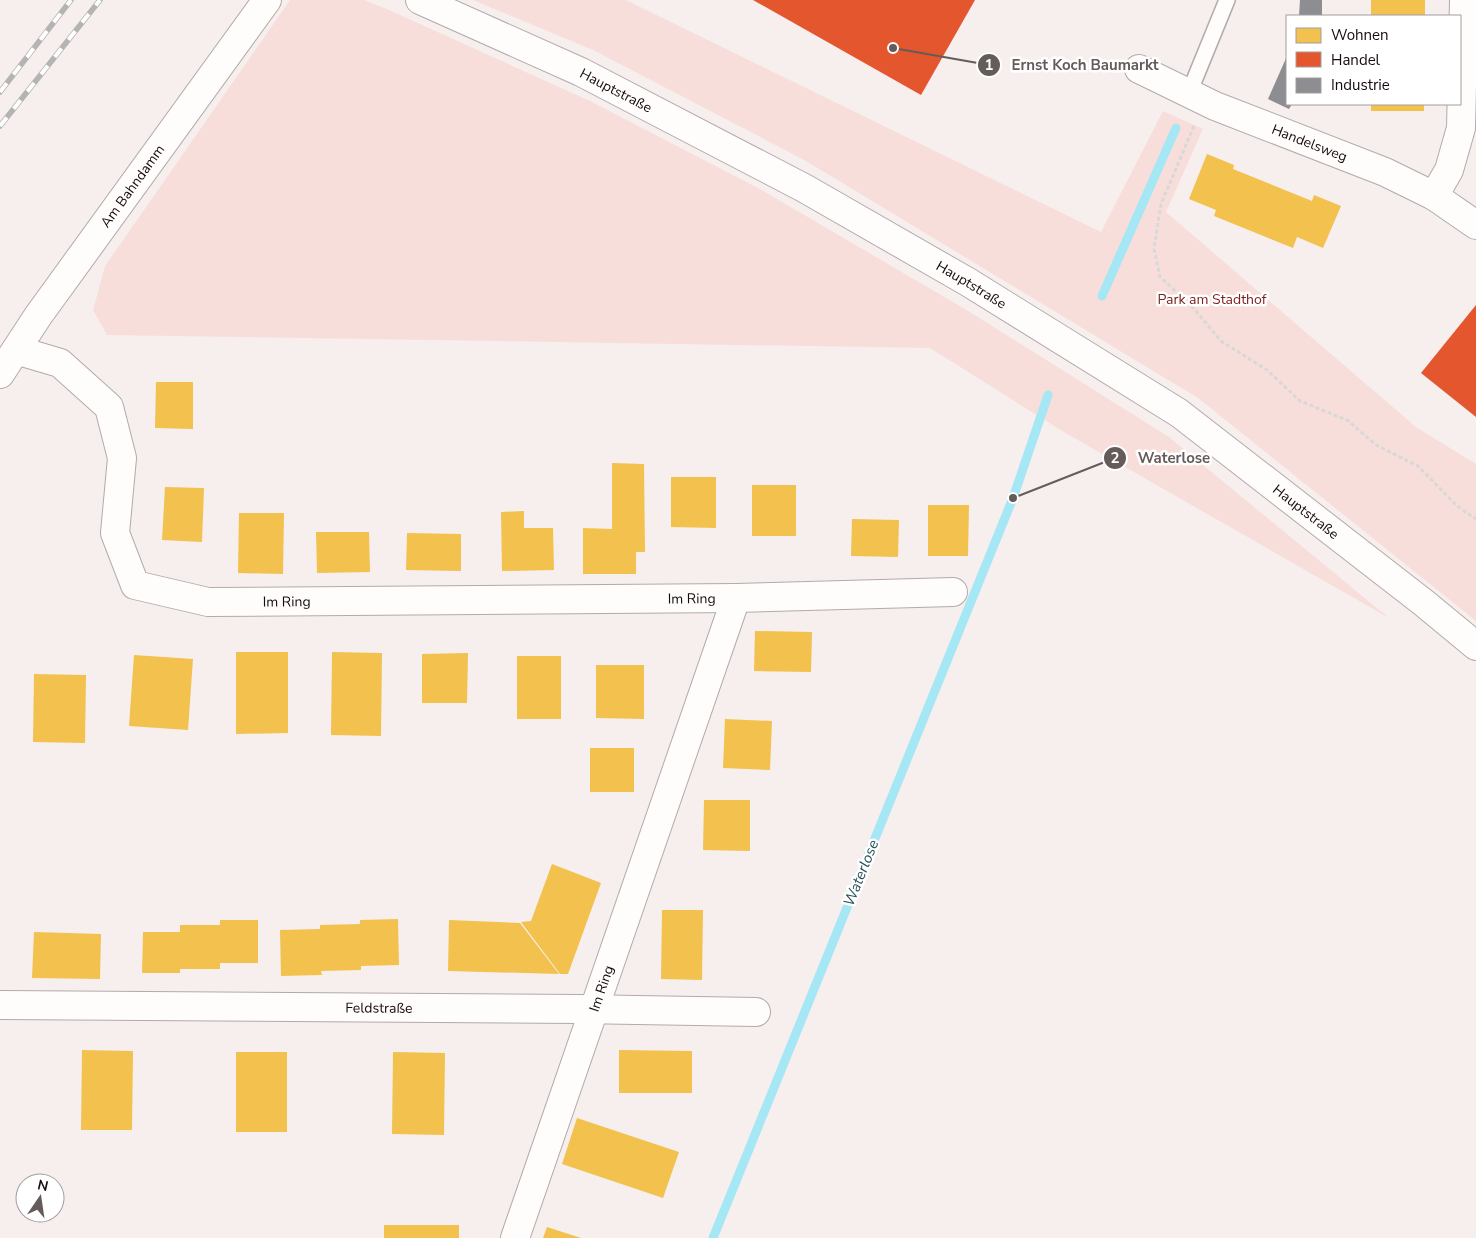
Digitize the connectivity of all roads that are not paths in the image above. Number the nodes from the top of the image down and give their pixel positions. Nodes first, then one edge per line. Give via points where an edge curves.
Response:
1 (267, 0) edge
2 (420, 0) edge
3 (1227, 0) edge
4 (1464, 0) edge
5 (1139, 69) dead end
6 (1461, 96) edge
7 (1197, 97) junction
8 (1461, 105) edge
9 (1434, 196) junction
10 (1476, 225) edge
11 (16, 350) junction
12 (0, 374) edge
13 (953, 592) dead end
14 (736, 598) junction
15 (1476, 646) edge
16 (0, 1005) edge
17 (594, 1009) junction
18 (756, 1012) dead end
19 (515, 1238) edge

1 - 11 street, Am Bahndamm
2 - 15 street, Hauptstraße via 581,72 804,188 968,282 1179,413
3 - 7 lane
4 - 6 street
5 - 7 street, Handelsweg
7 - 9 street, Handelsweg via 1385,172
8 - 9 street via 1460,128 1449,170
9 - 10 street, Handelsweg
11 - 12 street, Am Bahndamm
11 - 14 street, Im Ring via 60,364 110,407 122,458 115,533 135,585 208,602
13 - 14 street, Im Ring
14 - 17 street, Im Ring
16 - 17 street, Feldstraße
17 - 18 street, Feldstraße
17 - 19 street, Im Ring

